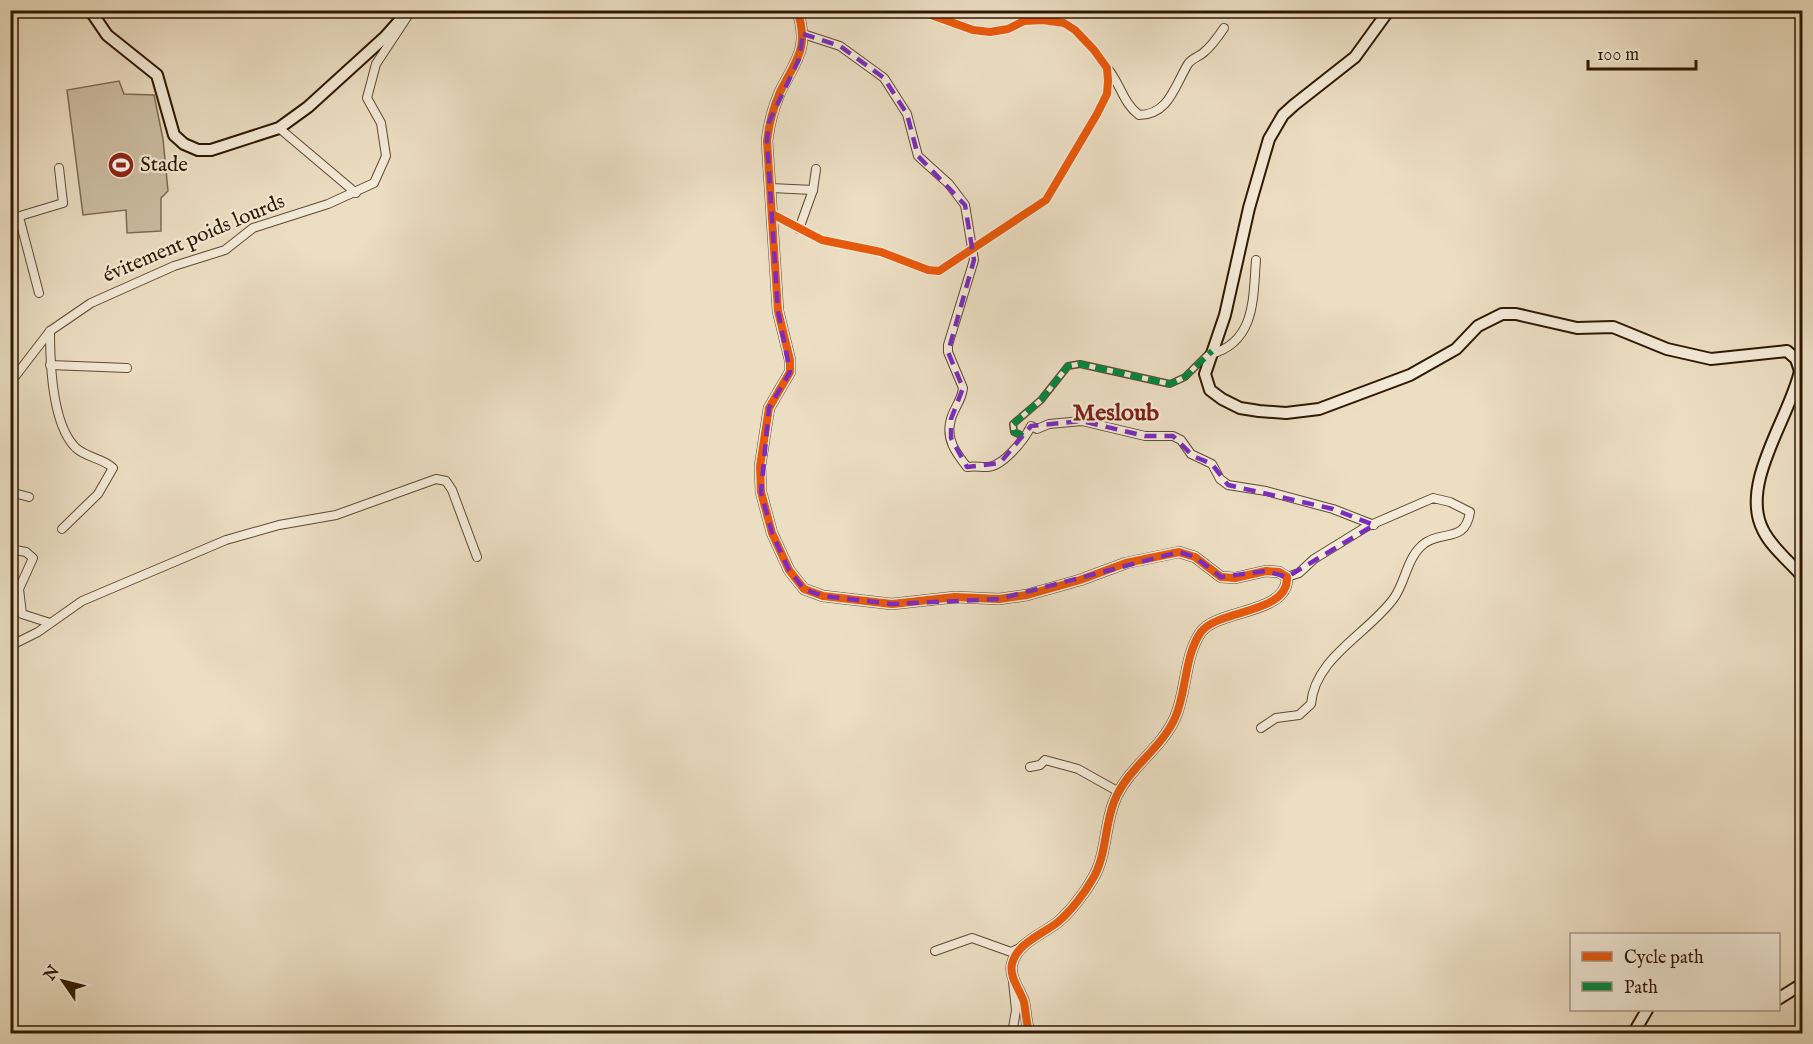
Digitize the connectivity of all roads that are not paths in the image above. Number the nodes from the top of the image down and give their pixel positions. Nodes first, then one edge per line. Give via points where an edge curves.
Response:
1 (90, 10) edge
2 (410, 10) edge
3 (797, 10) edge
4 (917, 10) edge
5 (1389, 10) edge
6 (1224, 28) dead end
7 (803, 34) junction
8 (1107, 68) junction
9 (279, 128) junction
10 (59, 168) dead end
11 (816, 169) dead end
12 (771, 188) junction
13 (813, 190) junction
14 (356, 193) junction
15 (772, 214) junction
16 (15, 218) edge
17 (799, 229) junction
18 (974, 248) junction
19 (1256, 260) dead end
20 (39, 293) dead end
21 (50, 331) junction
22 (1211, 352) junction
23 (50, 365) junction
24 (127, 368) dead end
25 (10, 383) edge
26 (1023, 436) junction
27 (10, 492) edge
28 (29, 497) dead end
29 (1374, 525) junction
30 (62, 529) dead end
31 (10, 549) edge
32 (477, 557) dead end
33 (1803, 576) edge
34 (1287, 577) junction
35 (50, 623) junction
36 (10, 646) edge
37 (1261, 728) dead end
38 (1030, 767) dead end
39 (1119, 792) junction
40 (1022, 947) junction
41 (935, 951) dead end
42 (1013, 977) junction
43 (1803, 984) edge
44 (1780, 998) edge
45 (1646, 1011) edge
46 (1012, 1034) edge
47 (1030, 1034) edge
48 (1633, 1034) edge

1 - 9 main road via 107,35 157,75 174,135 184,144 211,150
2 - 9 main road via 308,107
2 - 14 street, évitement poids lourds via 376,64 367,98 381,123 386,156 374,183
3 - 7 street
4 - 8 street via 990,32 1024,21 1064,23 1075,30
5 - 22 main road via 1355,57 1294,105 1275,127 1265,150 1230,295
6 - 8 street via 1188,65 1161,109 1149,115 1139,115 1125,103 1118,81
7 - 12 street via 799,59 769,122
7 - 18 street via 840,46 890,85 907,114 918,156 960,195 969,215
8 - 18 street via 1107,94 1054,191 1038,207
9 - 14 street
10 - 16 street via 63,202
11 - 13 street
12 - 13 street
12 - 15 street
13 - 17 street
14 - 21 street, évitement poids lourds via 253,228 225,250 174,266 91,303
15 - 17 street
15 - 34 street via 778,311 790,372 769,408 760,466 761,492 771,533 789,570 804,589 822,596 892,604 956,597 999,599 1080,580 1126,562 1179,552 1195,557 1221,577 1266,571
16 - 20 street
17 - 18 street via 822,240 881,252 934,271 944,269
18 - 26 street via 969,281 948,345 963,388 951,419 953,449 967,467 987,468 1010,455
19 - 22 street via 1251,316 1234,343 1225,350
21 - 23 street
21 - 25 street, évitement poids lourds
22 - 26 street via 1185,377 1170,384 1080,364 1068,366 1041,400 1013,424 1014,432
22 - 33 main road via 1204,374 1210,390 1240,408 1286,413 1319,410 1410,375 1456,349 1478,326 1502,314 1577,328 1613,327 1667,349 1711,359 1787,351 1796,359 1800,371 1764,465 1757,512 1768,539
23 - 24 street
23 - 30 street via 58,412 69,440 82,453 113,468 98,494
26 - 29 street via 1030,426 1037,429 1082,421 1145,436 1173,436 1191,454 1212,464 1228,485 1333,509
27 - 28 street
29 - 34 street
29 - 37 street via 1433,498 1470,512 1468,523 1456,534 1426,543 1412,557 1394,598 1323,671 1312,691 1311,704 1299,715 1276,718
31 - 35 street via 26,552 33,558 19,589 22,614
32 - 35 street via 452,490 446,482 436,479 336,516 279,525 226,540 82,601
34 - 39 street via 1282,593 1270,602 1203,629 1194,647 1175,718
35 - 36 street
38 - 39 street via 1045,760 1078,769
39 - 40 street via 1102,860 1092,880 1059,921
40 - 41 street via 1011,951 972,938
40 - 42 street via 1011,965
42 - 46 street via 1016,1010
42 - 47 street
43 - 44 main road
45 - 48 main road

